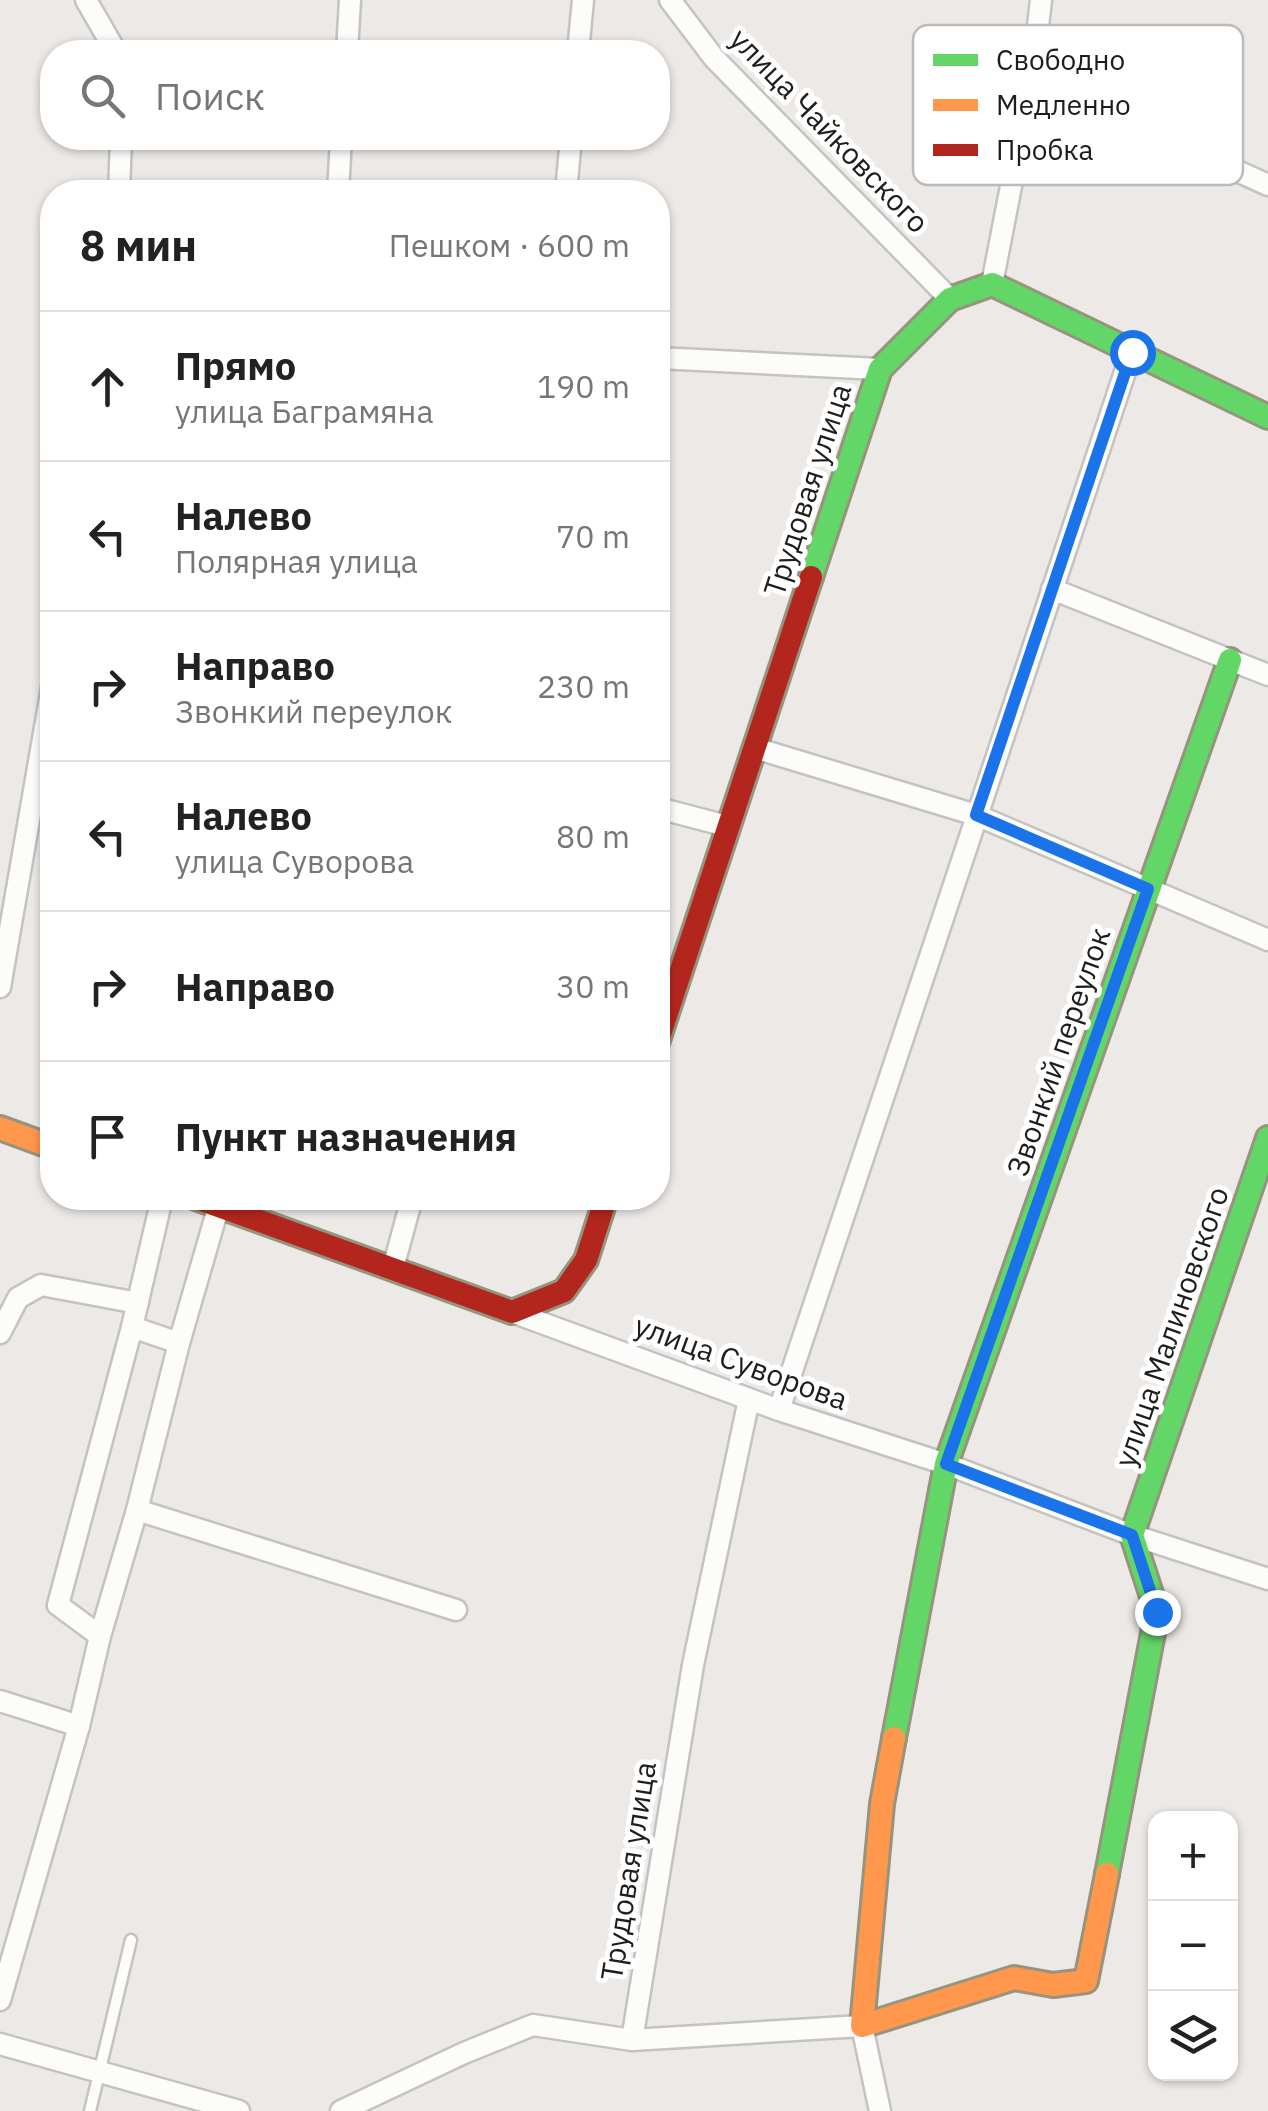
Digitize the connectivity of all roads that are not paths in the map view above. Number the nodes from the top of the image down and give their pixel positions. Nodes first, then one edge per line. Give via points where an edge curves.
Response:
1 (86, 0) edge
2 (350, 0) edge
3 (583, 0) edge
4 (670, 0) edge
5 (1041, 0) edge
6 (1038, 25) edge
7 (109, 40) edge
8 (348, 40) edge
9 (579, 40) edge
10 (121, 150) edge
11 (341, 150) edge
12 (570, 150) edge
13 (1243, 174) edge
14 (119, 180) edge
15 (339, 180) edge
16 (567, 180) edge
17 (1011, 185) edge
18 (1268, 185) edge
19 (992, 284) junction
20 (950, 298) junction
21 (1132, 352) junction
22 (670, 359) edge
23 (880, 369) junction
24 (1268, 417) edge
25 (1052, 588) junction
26 (1230, 660) junction
27 (1268, 676) edge
28 (756, 748) junction
29 (40, 756) edge
30 (670, 811) edge
31 (976, 815) junction
32 (727, 826) junction
33 (1148, 889) junction
34 (1268, 940) edge
35 (0, 987) edge
36 (670, 1003) edge
37 (0, 1128) edge
38 (1268, 1138) edge
39 (40, 1143) edge
40 (159, 1210) edge
41 (219, 1210) edge
42 (255, 1210) edge
43 (409, 1210) edge
44 (602, 1210) edge
45 (394, 1268) junction
46 (138, 1303) junction
47 (512, 1312) junction
48 (132, 1327) junction
49 (0, 1332) edge
50 (179, 1344) junction
51 (749, 1399) junction
52 (778, 1410) junction
53 (946, 1464) junction
54 (137, 1510) junction
55 (1132, 1535) junction
56 (1268, 1579) edge
57 (456, 1610) dead end
58 (100, 1636) junction
59 (0, 1702) edge
60 (79, 1726) junction
61 (131, 1940) dead end
62 (0, 2000) edge
63 (862, 2026) junction
64 (632, 2040) junction
65 (0, 2044) edge
66 (99, 2072) junction
67 (90, 2111) edge
68 (239, 2111) edge
69 (341, 2111) edge
70 (880, 2111) edge

1 - 7 street
2 - 8 street
3 - 9 street
4 - 20 street, улица Чайковского via 714,58
5 - 6 street
10 - 14 street
11 - 15 street
12 - 16 street
13 - 18 street
17 - 19 street
19 - 20 street, Трудовая улица
19 - 21 street
20 - 23 street, Трудовая улица
21 - 24 street
21 - 25 street
22 - 23 street
23 - 28 street, Трудовая улица
25 - 26 street
25 - 31 street
26 - 27 street
26 - 33 street, Звонкий переулок
28 - 31 street
28 - 32 street, Трудовая улица
29 - 35 street
30 - 32 street
31 - 33 street
31 - 52 street
32 - 36 street, Трудовая улица
33 - 34 street
33 - 53 street, Звонкий переулок
37 - 39 street
38 - 55 street, улица Малиновского
40 - 46 street
41 - 50 street
42 - 45 street, улица Суворова
43 - 45 street
44 - 47 street via 586,1260 564,1291
45 - 47 street, улица Суворова
46 - 48 street
46 - 49 street via 41,1285 18,1298
47 - 51 street, улица Суворова
48 - 50 street
48 - 58 street via 58,1605
50 - 54 street
51 - 52 street, улица Суворова
51 - 64 street, Трудовая улица via 693,1665
52 - 53 street, улица Суворова
53 - 55 street, улица Суворова
53 - 63 street, Звонкий переулок via 882,1804
54 - 57 street
54 - 58 street
55 - 56 street, улица Суворова
55 - 63 street via 1157,1612 1086,1981 1053,1985 1014,1978
58 - 60 street
59 - 60 street
60 - 62 street
61 - 66 lane
63 - 64 street
63 - 70 street
64 - 69 street via 533,2025
65 - 66 street
66 - 67 lane
66 - 68 street

